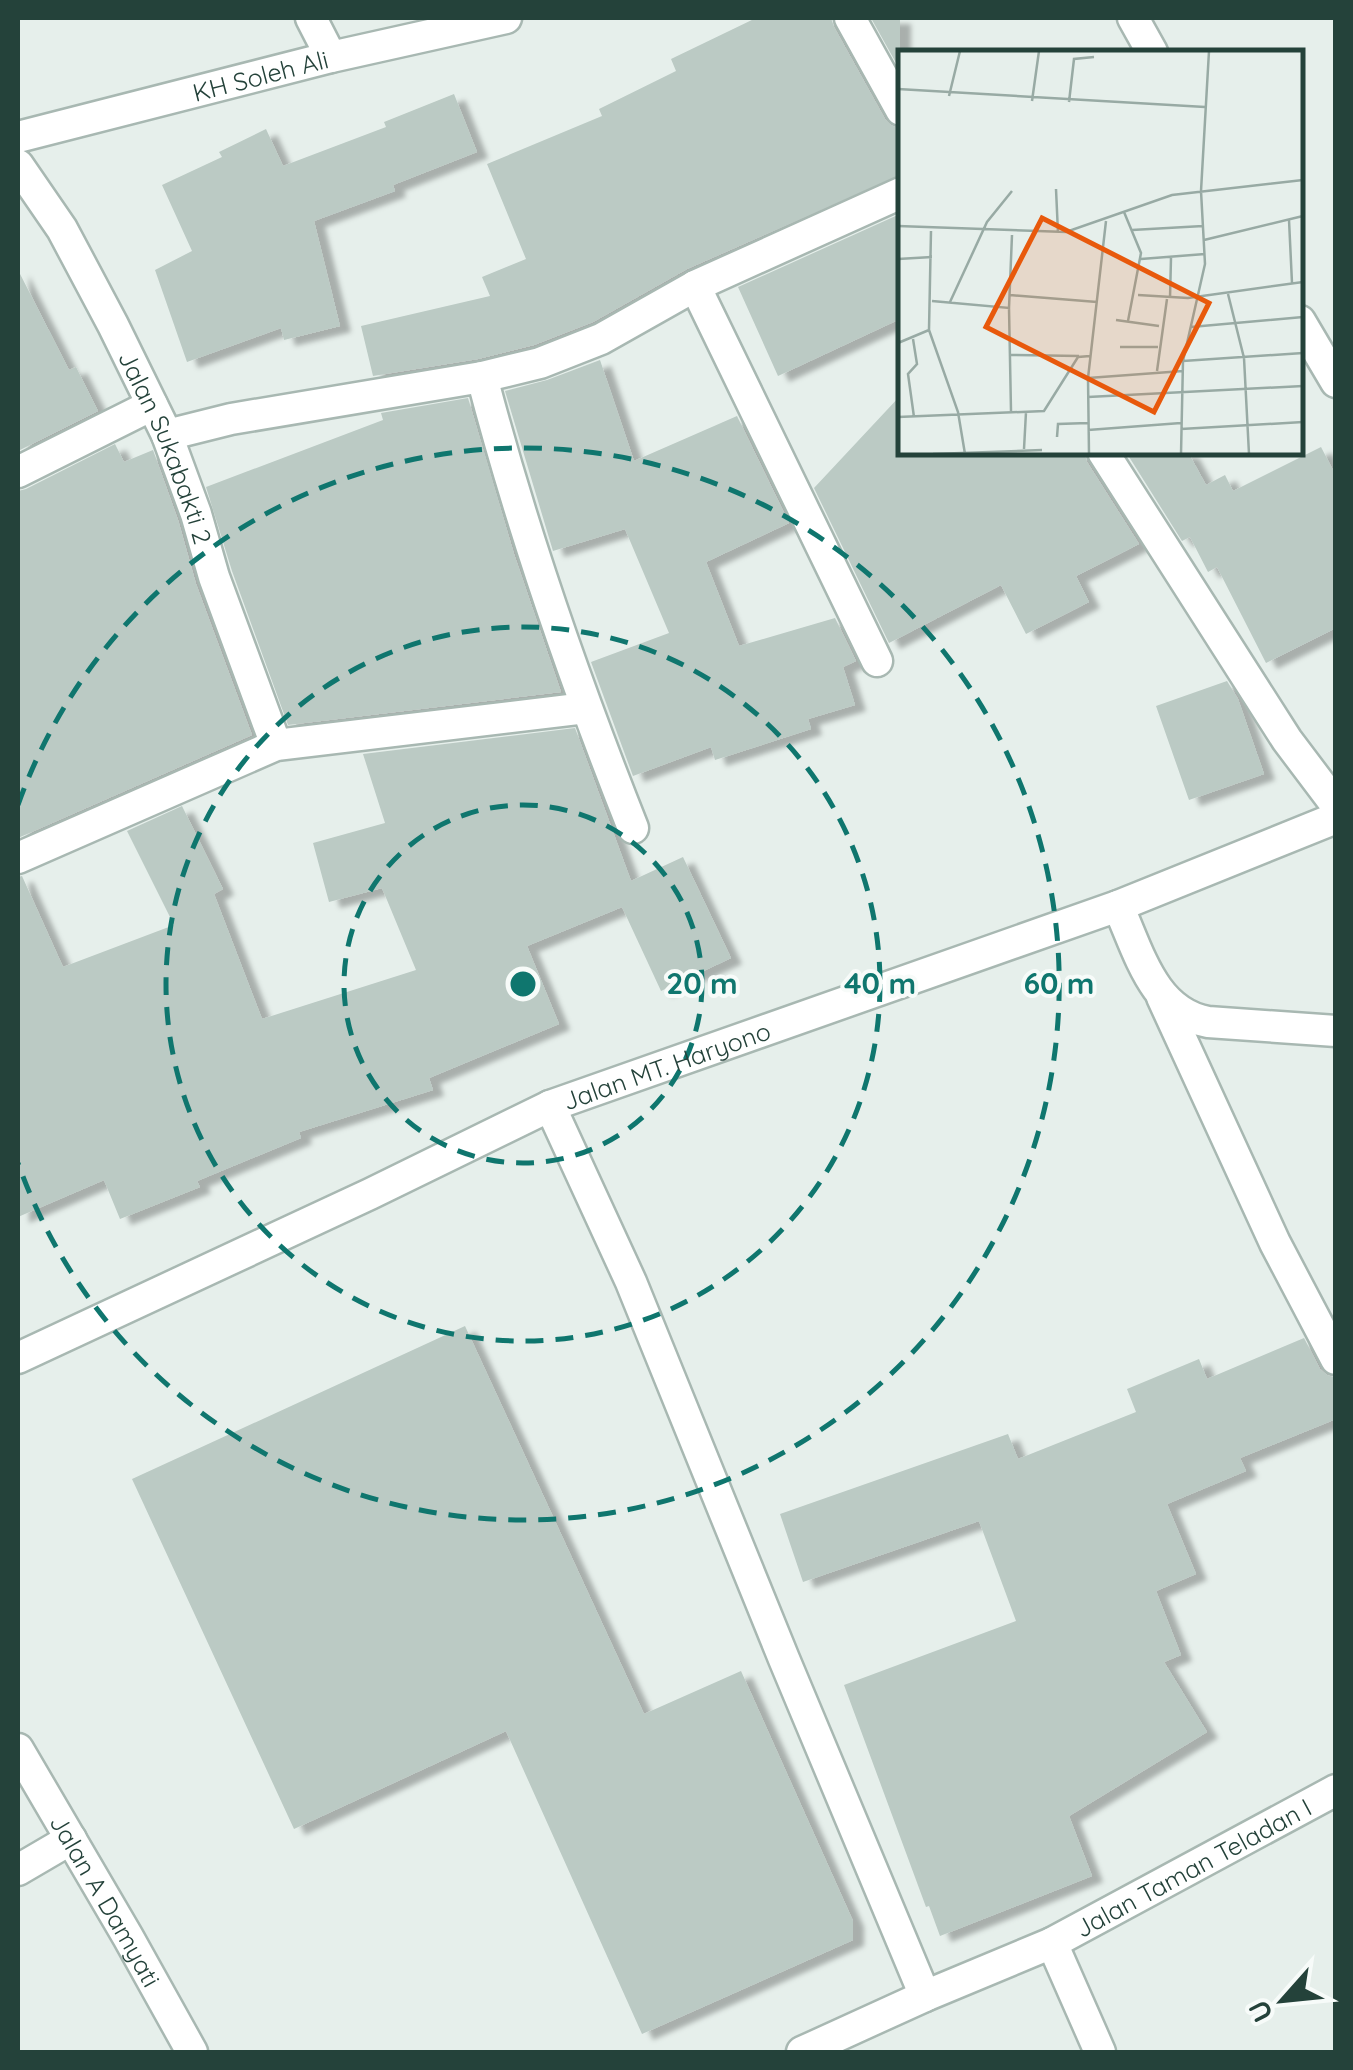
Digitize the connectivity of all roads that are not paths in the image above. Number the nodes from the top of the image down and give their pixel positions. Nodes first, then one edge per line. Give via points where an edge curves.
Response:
1 (311, 18) edge
2 (506, 18) edge
3 (850, 18) edge
4 (1133, 18) edge
5 (1151, 50) edge
6 (331, 57) junction
7 (898, 106) edge
8 (18, 136) edge
9 (18, 165) edge
10 (898, 194) edge
11 (696, 286) junction
12 (1303, 327) edge
13 (482, 377) junction
14 (1336, 382) edge
15 (152, 406) junction
16 (167, 436) junction
17 (1105, 455) edge
18 (18, 472) edge
19 (877, 660) dead end
20 (586, 708) junction
21 (276, 745) junction
22 (1336, 805) edge
23 (1336, 818) edge
24 (634, 828) dead end
25 (18, 858) edge
26 (1118, 906) junction
27 (1162, 997) junction
28 (1336, 1031) edge
29 (550, 1106) junction
30 (18, 1358) edge
31 (1336, 1358) edge
32 (18, 1749) edge
33 (1336, 1790) edge
34 (71, 1839) junction
35 (18, 1870) edge
36 (1052, 1943) junction
37 (924, 1996) junction
38 (192, 2052) edge
39 (802, 2052) edge
40 (1100, 2052) edge

1 - 6 street
2 - 6 street, KH Soleh Ali
3 - 7 street
4 - 5 street
6 - 8 street, KH Soleh Ali
9 - 15 street, Jalan Sukabakti 2 via 62,229
10 - 11 street
11 - 13 street via 601,338
11 - 19 street
12 - 14 street
13 - 16 street
13 - 20 street
15 - 16 street, Jalan Sukabakti 2
15 - 18 street
16 - 21 street, Jalan Sukabakti 2
17 - 22 street via 1287,740
20 - 21 street
20 - 24 street
21 - 25 street
23 - 26 street, Jalan MT. Haryono
26 - 27 street
26 - 29 street, Jalan MT. Haryono
27 - 28 street via 1192,1020
27 - 31 street via 1275,1244
29 - 30 street, Jalan MT. Haryono
29 - 37 street via 631,1282
32 - 34 street, Jalan A Damyati
33 - 36 street, Jalan Taman Teladan I
34 - 35 street
34 - 38 street, Jalan A Damyati
36 - 37 street, Jalan Taman Teladan I
36 - 40 street
37 - 39 street, Jalan Taman Teladan I

